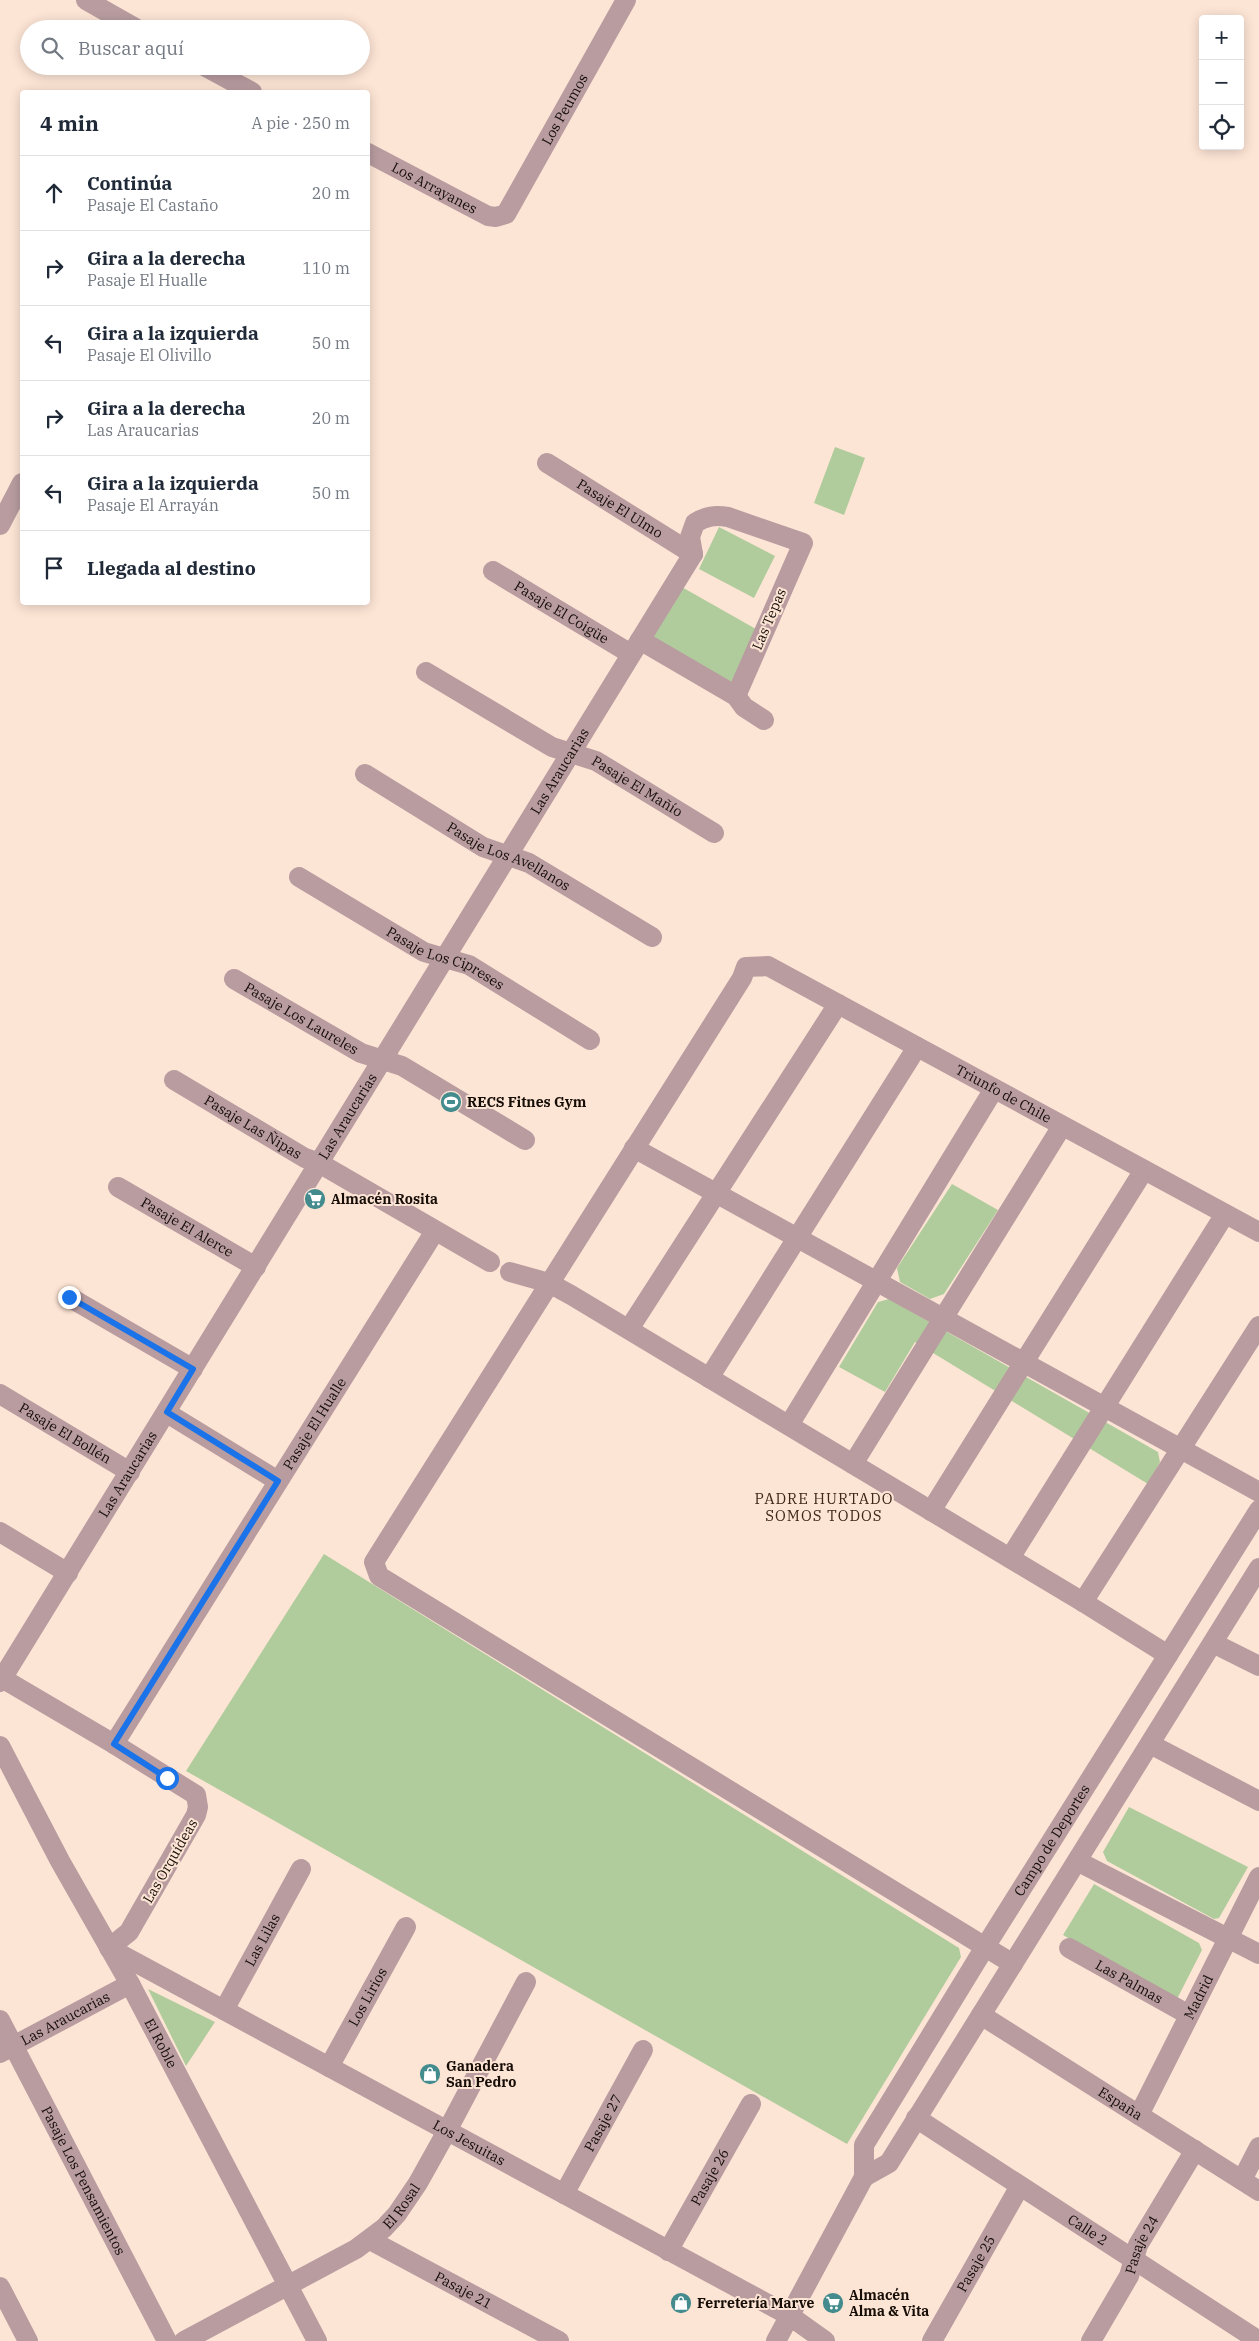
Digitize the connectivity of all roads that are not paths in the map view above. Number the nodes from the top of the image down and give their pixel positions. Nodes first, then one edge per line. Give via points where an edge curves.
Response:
1 (86, 0) edge
2 (626, 0) edge
3 (121, 20) edge
4 (218, 75) edge
5 (242, 90) edge
6 (370, 154) edge
7 (502, 216) joint
8 (546, 463) dead end
9 (20, 487) edge
10 (0, 524) edge
11 (693, 554) junction
12 (493, 571) dead end
13 (635, 647) junction
14 (426, 672) dead end
15 (736, 696) junction
16 (764, 720) dead end
17 (571, 752) junction
18 (365, 774) dead end
19 (714, 833) dead end
20 (508, 856) junction
21 (299, 877) dead end
22 (652, 937) dead end
23 (445, 958) junction
24 (234, 979) dead end
25 (838, 1004) junction
26 (590, 1040) dead end
27 (917, 1047) junction
28 (383, 1060) junction
29 (174, 1080) dead end
30 (994, 1089) junction
31 (1062, 1126) junction
32 (525, 1140) dead end
33 (634, 1148) junction
34 (320, 1163) junction
35 (1144, 1170) junction
36 (118, 1187) dead end
37 (717, 1193) junction
38 (1225, 1214) junction
39 (435, 1231) junction
40 (1259, 1232) edge
41 (797, 1238) junction
42 (490, 1262) dead end
43 (256, 1267) junction
44 (510, 1272) dead end
45 (876, 1281) junction
46 (549, 1283) junction
47 (69, 1297) dead end
48 (943, 1318) junction
49 (1259, 1326) edge
50 (629, 1329) junction
51 (1024, 1362) junction
52 (193, 1369) junction
53 (709, 1378) junction
54 (0, 1394) edge
55 (1104, 1407) junction
56 (167, 1412) junction
57 (789, 1425) junction
58 (1181, 1449) junction
59 (853, 1464) junction
60 (130, 1472) junction
61 (278, 1481) junction
62 (1259, 1492) edge
63 (1259, 1510) edge
64 (931, 1511) junction
65 (0, 1532) edge
66 (1010, 1558) junction
67 (1259, 1568) edge
68 (68, 1573) junction
69 (1083, 1602) junction
70 (1213, 1643) junction
71 (1168, 1655) junction
72 (1259, 1666) edge
73 (1, 1679) edge
74 (114, 1744) junction
75 (1150, 1744) junction
76 (0, 1746) edge
77 (1259, 1801) edge
78 (1077, 1861) junction
79 (301, 1870) dead end
80 (1259, 1877) edge
81 (406, 1927) dead end
82 (1228, 1939) junction
83 (985, 1947) junction
84 (110, 1948) junction
85 (1069, 1948) dead end
86 (1259, 1954) edge
87 (1013, 1964) junction
88 (526, 1982) dead end
89 (130, 1984) junction
90 (224, 2010) junction
91 (981, 2015) junction
92 (1189, 2016) junction
93 (0, 2020) edge
94 (7, 2049) edge
95 (643, 2050) dead end
96 (330, 2067) junction
97 (750, 2104) dead end
98 (1139, 2115) junction
99 (916, 2118) junction
100 (448, 2131) junction
101 (1259, 2147) edge
102 (1195, 2150) junction
103 (864, 2177) junction
104 (1242, 2180) junction
105 (1020, 2186) junction
106 (1259, 2191) edge
107 (564, 2194) junction
108 (370, 2240) junction
109 (668, 2251) junction
110 (1134, 2260) junction
111 (288, 2286) junction
112 (0, 2287) edge
113 (790, 2316) junction
114 (28, 2341) edge
115 (167, 2341) edge
116 (184, 2341) edge
117 (317, 2341) edge
118 (559, 2341) edge
119 (776, 2341) edge
120 (825, 2341) edge
121 (932, 2341) edge
122 (1091, 2341) edge
123 (1259, 2341) edge

1 - 3 street
2 - 7 street, Los Peumos via 511,209
4 - 5 street
6 - 7 street, Los Arrayanes via 488,216
8 - 11 street, Pasaje El Ulmo
9 - 10 street
11 - 13 street, Las Araucarias
11 - 15 street, Las Tepas via 690,537 695,523 708,516 728,516 802,543
12 - 13 street, Pasaje El Coigüe
13 - 15 street, Pasaje El Coigüe
13 - 17 street, Las Araucarias
14 - 17 street, Pasaje El Mañío via 552,747
15 - 16 street, Pasaje El Coigüe via 744,707
17 - 19 street, Pasaje El Mañío via 596,761
17 - 20 street, Las Araucarias
18 - 20 street, Pasaje Los Avellanos via 482,847
20 - 22 street, Pasaje Los Avellanos via 529,863
20 - 23 street, Las Araucarias
21 - 23 street, Pasaje Los Cipreses via 424,952
23 - 26 street, Pasaje Los Cipreses via 468,965
23 - 28 street, Las Araucarias
24 - 28 street, Pasaje Los Laureles via 361,1052
25 - 27 street, Triunfo de Chile
25 - 33 street, Triunfo de Chile via 768,966 746,967
25 - 37 street
27 - 30 street, Triunfo de Chile
27 - 41 street
28 - 32 street, Pasaje Los Laureles via 402,1066
28 - 34 street, Las Araucarias
29 - 34 street, Pasaje Las Ñipas via 305,1158
30 - 31 street, Triunfo de Chile
30 - 45 street
31 - 35 street, Triunfo de Chile
31 - 48 street
33 - 37 street
33 - 46 street
34 - 39 street, Pasaje Las Ñipas
34 - 43 street, Las Araucarias
35 - 38 street, Triunfo de Chile
35 - 51 street
36 - 43 street, Pasaje El Alerce
37 - 41 street
37 - 50 street
38 - 40 street, Triunfo de Chile
38 - 55 street
39 - 42 street, Pasaje Las Ñipas
39 - 61 street, Pasaje El Hualle
41 - 45 street
41 - 53 street
43 - 52 street, Las Araucarias
44 - 46 street
45 - 48 street
45 - 57 street
46 - 50 street
46 - 83 street via 374,1562 380,1576
47 - 52 street
48 - 51 street
48 - 59 street
49 - 58 street
50 - 53 street
51 - 55 street
51 - 64 street
52 - 56 street, Las Araucarias
53 - 57 street
54 - 60 street, Pasaje El Bollén
55 - 58 street
55 - 66 street
56 - 60 street, Las Araucarias
56 - 61 street
57 - 59 street
58 - 62 street
58 - 69 street
59 - 64 street
60 - 68 street, Las Araucarias
61 - 74 street, Pasaje El Hualle
63 - 71 street, Campo de Deportes
64 - 66 street
65 - 68 street
66 - 69 street
67 - 70 street
68 - 73 street, Las Araucarias
69 - 71 street
70 - 72 street
70 - 75 street
71 - 83 street, Campo de Deportes
73 - 74 street
74 - 84 street, Las Orquídeas via 196,1795 198,1807 128,1932
75 - 77 street
75 - 78 street
76 - 84 street, El Roble
78 - 82 street
78 - 87 street
79 - 90 street, Las Lilas
80 - 82 street, Madrid
81 - 96 street, Los Lirios
82 - 86 street
82 - 92 street, Madrid
83 - 87 street
83 - 103 street, Campo de Deportes via 864,2145
84 - 89 street, El Roble
84 - 90 street, Los Jesuitas
85 - 92 street, Las Palmas
87 - 91 street
88 - 100 street, El Rosal
89 - 94 street, Las Araucarias
89 - 111 street, El Roble
90 - 96 street, Los Jesuitas
91 - 98 street, España
91 - 99 street
92 - 98 street, Madrid
93 - 94 street, Pasaje Los Pensamientos
94 - 115 street, Pasaje Los Pensamientos
95 - 107 street, Pasaje 27
96 - 100 street, Los Jesuitas
97 - 109 street, Pasaje 26
98 - 102 street, España
99 - 103 street via 889,2164
99 - 105 street, Calle 2
100 - 107 street, Los Jesuitas
100 - 108 street, El Rosal via 409,2199
101 - 104 street
102 - 104 street, España
102 - 110 street, Pasaje 24 via 1138,2245
103 - 113 street, Campo de Deportes
104 - 106 street, España
105 - 110 street, Calle 2
105 - 121 street, Pasaje 25
107 - 109 street, Los Jesuitas
108 - 111 street, El Rosal
108 - 118 street, Pasaje 21
109 - 113 street, Los Jesuitas
110 - 122 street, Pasaje 24 via 1129,2276
110 - 123 street, Calle 2
111 - 116 street, El Rosal
111 - 117 street, El Roble
112 - 114 street
113 - 119 street, Campo de Deportes
113 - 120 street, Los Jesuitas

